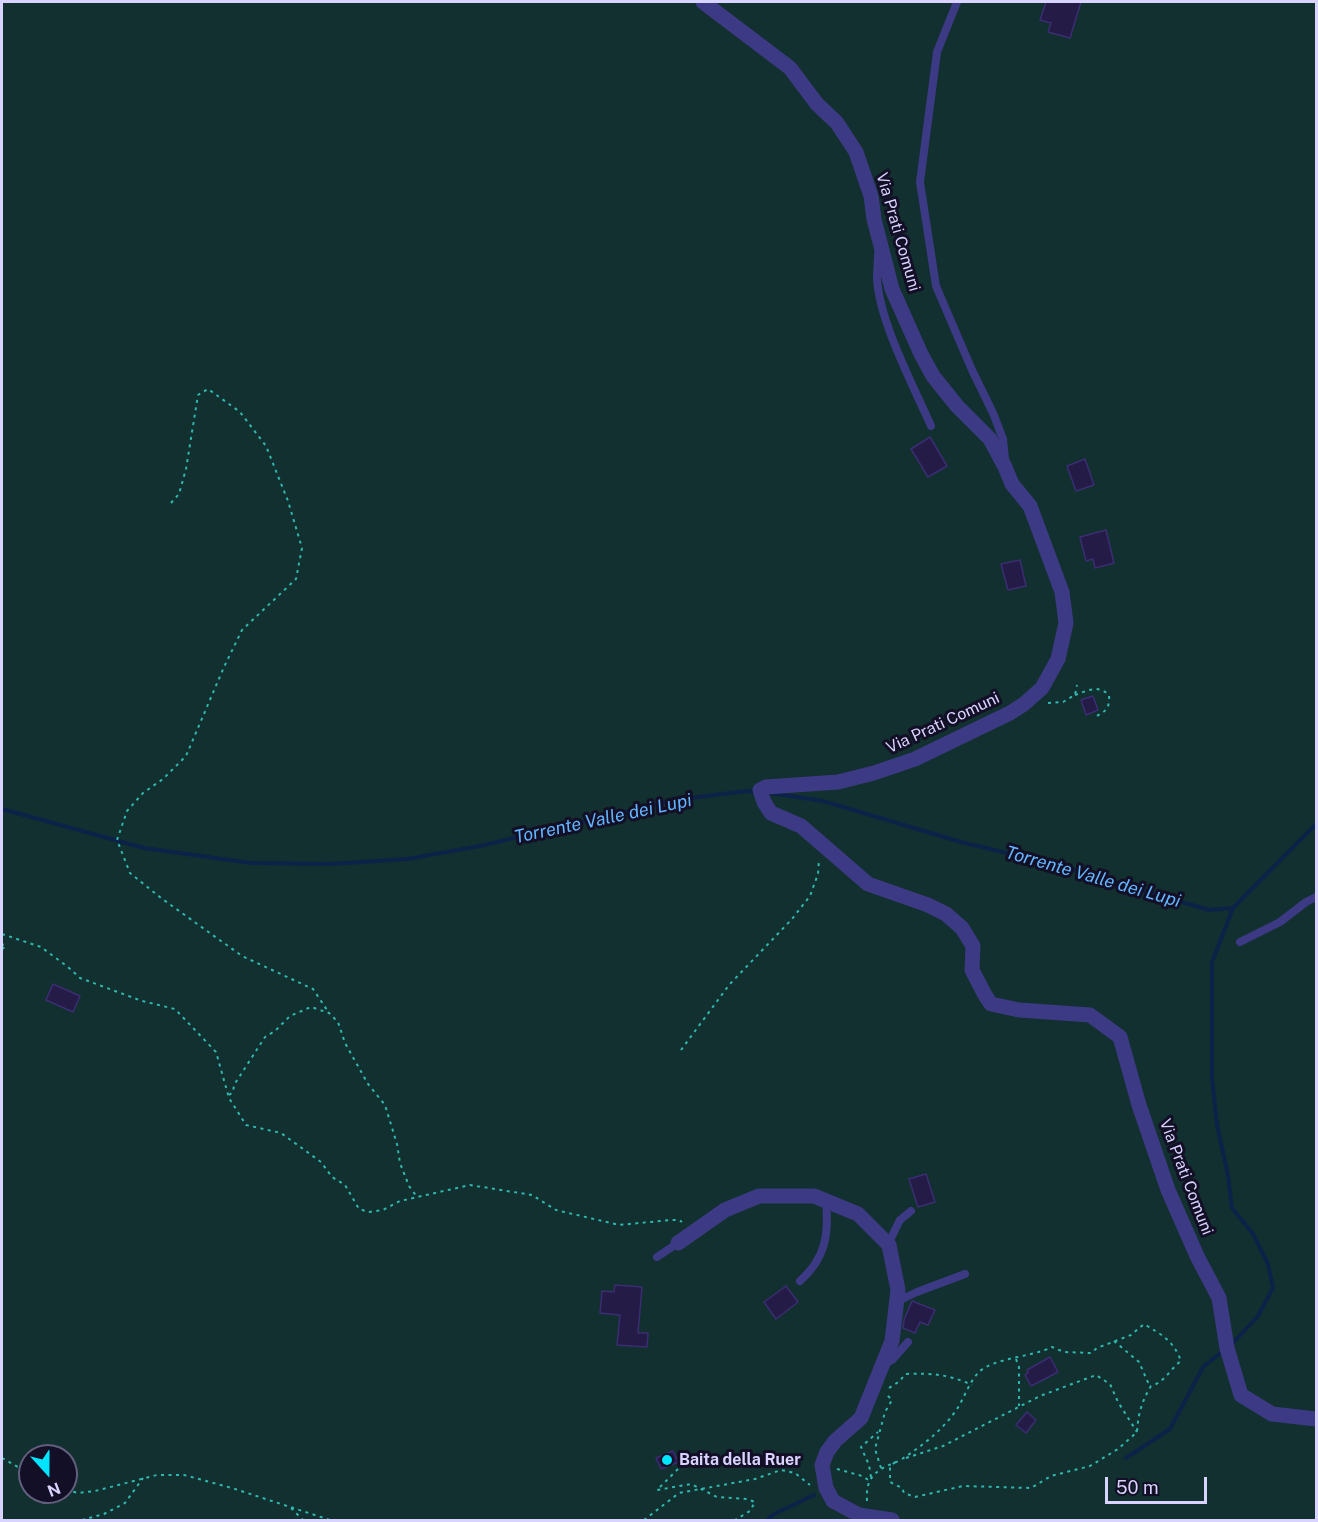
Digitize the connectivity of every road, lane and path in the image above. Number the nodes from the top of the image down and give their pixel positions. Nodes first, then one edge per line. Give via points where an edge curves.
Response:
1 (703, 2) edge
2 (957, 2) edge
3 (878, 239) junction
4 (931, 426) dead end
5 (1005, 467) junction
6 (171, 502) dead end
7 (1077, 685) dead end
8 (1075, 695) junction
9 (1024, 704) junction
10 (1094, 717) dead end
11 (825, 846) junction
12 (1317, 897) edge
13 (2, 934) edge
14 (1240, 942) dead end
15 (329, 1012) junction
16 (681, 1050) dead end
17 (229, 1095) junction
18 (417, 1197) junction
19 (826, 1201) junction
20 (911, 1211) dead end
21 (683, 1223) dead end
22 (678, 1243) joint
23 (888, 1244) junction
24 (657, 1257) dead end
25 (965, 1274) dead end
26 (800, 1281) dead end
27 (896, 1302) junction
28 (1114, 1341) junction
29 (908, 1342) dead end
30 (1015, 1358) junction
31 (883, 1365) junction
32 (972, 1385) junction
33 (1150, 1388) junction
34 (1019, 1406) junction
35 (1317, 1419) edge
36 (881, 1427) junction
37 (1137, 1432) junction
38 (2, 1458) edge
39 (902, 1459) junction
40 (895, 1462) junction
41 (18, 1467) edge
42 (823, 1467) junction
43 (881, 1468) junction
44 (678, 1469) dead end
45 (871, 1477) junction
46 (143, 1478) junction
47 (870, 1481) junction
48 (812, 1486) dead end
49 (699, 1489) junction
50 (78, 1493) edge
51 (289, 1506) junction
52 (874, 1518) junction
53 (82, 1521) edge
54 (303, 1521) edge
55 (330, 1521) edge
56 (644, 1521) edge
57 (735, 1521) edge
58 (892, 1521) edge

1 - 3 street, Via Prati Comuni via 790,68 837,123 856,152
2 - 5 lane via 937,52 920,182 936,286 993,412 1003,439
3 - 4 lane via 880,298
3 - 5 street, Via Prati Comuni via 892,289 933,376 990,439
5 - 9 street, Via Prati Comuni via 1012,484 1030,506 1062,592 1067,617 1058,659 1042,688
6 - 15 path via 182,486 198,395 208,388 240,412 266,446 302,548 296,579 242,630 186,756 127,811 117,840 130,873 242,956 313,989
7 - 8 path
8 - 9 path via 1063,702
8 - 10 path via 1095,688 1109,695 1107,709
9 - 11 street, Via Prati Comuni via 915,759 884,770 838,782 760,790 771,813 801,826
11 - 16 path via 810,896 729,985
11 - 35 street, Via Prati Comuni via 868,884 928,905 962,928 973,946 972,970 991,1004 1090,1015 1120,1037 1168,1190 1219,1298 1227,1348 1241,1395 1272,1414
12 - 14 lane
13 - 17 path via 41,946 80,978 176,1009 216,1052
15 - 17 path via 311,1007 290,1016 265,1038
15 - 18 path via 338,1022 368,1084 385,1105 400,1163
17 - 18 path via 246,1125 281,1133 321,1162 332,1177 345,1185 359,1209 383,1210
18 - 21 path via 470,1185 532,1195 556,1210 619,1225 670,1220
19 - 22 street via 814,1196 759,1196 725,1210
19 - 23 street via 858,1214
19 - 26 lane via 821,1258
20 - 23 lane via 900,1220
22 - 24 lane
23 - 27 street via 898,1290
25 - 27 lane
27 - 31 street via 892,1341
28 - 30 path via 1091,1353 1064,1352 1052,1347
28 - 33 path via 1139,1362
28 - 33 path via 1131,1335 1144,1323 1170,1340 1181,1361 1161,1383
29 - 31 lane
30 - 32 path via 979,1372
30 - 34 path via 1019,1367
31 - 42 street via 861,1418 835,1440
32 - 36 path via 954,1377 905,1374 884,1393 891,1400
32 - 39 path via 935,1436
33 - 37 path via 1142,1401
34 - 37 path via 1096,1375 1110,1384
34 - 39 path via 943,1446
36 - 43 path via 875,1449
36 - 45 path via 861,1447
37 - 40 path via 1090,1466 1051,1476 1031,1488 963,1486 915,1497 890,1482 890,1467
38 - 41 path
39 - 40 path
40 - 43 path
42 - 47 path via 849,1471
42 - 52 street via 826,1488 833,1501
43 - 45 path
44 - 49 path via 657,1490 691,1484
45 - 47 path
46 - 50 path
46 - 51 path via 184,1475
46 - 53 path via 125,1503
47 - 52 path via 866,1499
48 - 49 path via 795,1473 781,1470
49 - 56 path via 673,1496
49 - 57 path via 717,1497 755,1502 750,1511
51 - 54 path
51 - 55 path
52 - 58 street

